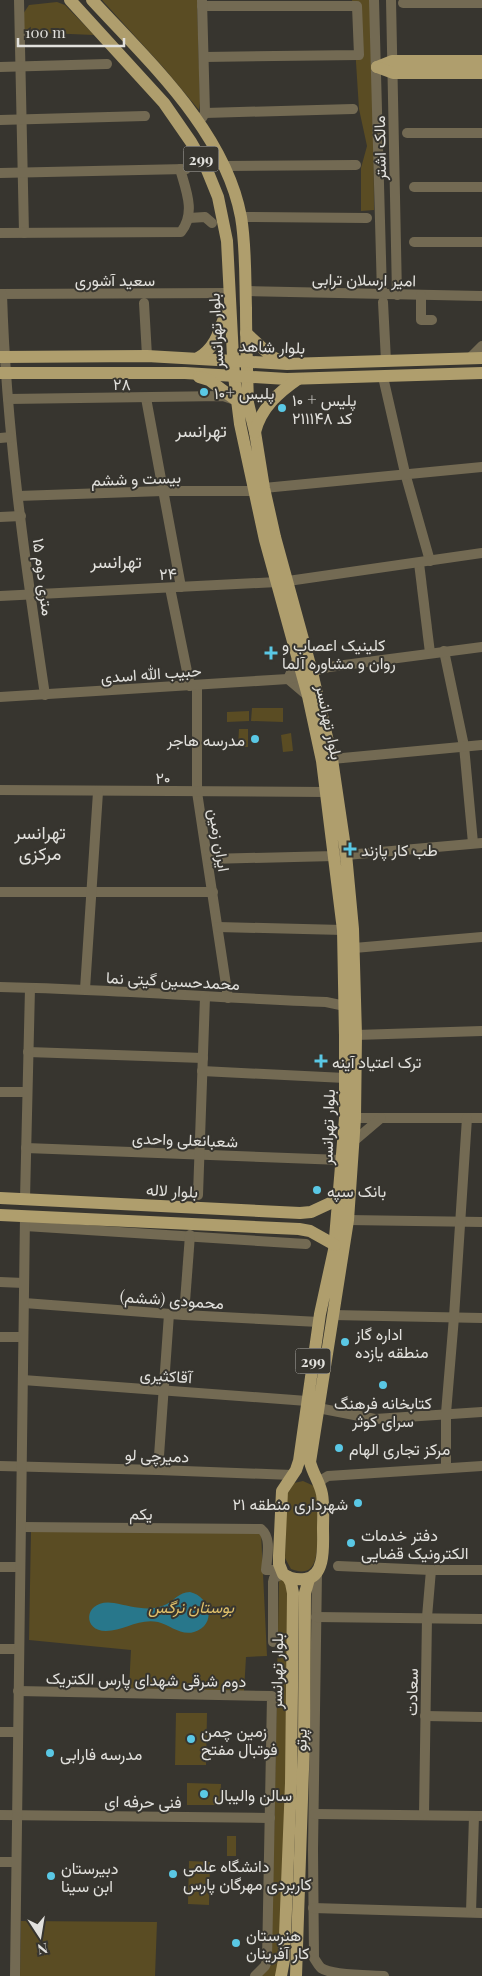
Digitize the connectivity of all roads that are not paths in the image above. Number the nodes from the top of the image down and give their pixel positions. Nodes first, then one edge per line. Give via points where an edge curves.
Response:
1 (18, 0) edge
2 (92, 0) edge
3 (374, 0) edge
4 (391, 0) edge
5 (68, 1) edge
6 (348, 2) edge
7 (202, 3) edge
8 (403, 3) dead end
9 (482, 3) edge
10 (204, 57) junction
11 (482, 61) edge
12 (107, 64) dead end
13 (20, 66) junction
14 (0, 67) edge
15 (377, 67) junction
16 (392, 67) junction
17 (482, 73) edge
18 (353, 109) dead end
19 (145, 116) dead end
20 (202, 117) junction
21 (0, 120) edge
22 (21, 120) junction
23 (407, 133) dead end
24 (482, 134) edge
25 (356, 165) dead end
26 (224, 166) junction
27 (0, 173) edge
28 (22, 173) junction
29 (414, 187) dead end
30 (482, 188) edge
31 (241, 217) junction
32 (189, 218) junction
33 (367, 218) dead end
34 (212, 224) dead end
35 (0, 233) edge
36 (24, 233) junction
37 (414, 242) dead end
38 (482, 242) edge
39 (246, 291) junction
40 (1, 294) edge
41 (398, 295) junction
42 (421, 295) junction
43 (482, 296) edge
44 (229, 298) junction
45 (382, 298) junction
46 (144, 303) dead end
47 (432, 320) dead end
48 (246, 333) junction
49 (482, 346) edge
50 (147, 356) junction
51 (2, 357) edge
52 (198, 358) junction
53 (476, 358) edge
54 (233, 361) junction
55 (386, 361) junction
56 (247, 362) junction
57 (288, 364) junction
58 (2, 373) edge
59 (185, 373) junction
60 (482, 373) edge
61 (234, 376) junction
62 (383, 376) junction
63 (248, 377) junction
64 (293, 379) junction
65 (146, 398) junction
66 (8, 399) junction
67 (236, 400) junction
68 (256, 432) junction
69 (11, 437) junction
70 (0, 438) edge
71 (482, 467) edge
72 (405, 473) junction
73 (259, 489) junction
74 (163, 491) junction
75 (18, 496) junction
76 (21, 516) junction
77 (0, 517) edge
78 (482, 553) edge
79 (430, 561) junction
80 (418, 563) junction
81 (283, 582) junction
82 (181, 587) junction
83 (170, 588) junction
84 (30, 594) junction
85 (0, 596) edge
86 (482, 647) edge
87 (444, 651) junction
88 (430, 653) junction
89 (306, 675) junction
90 (288, 679) junction
91 (194, 686) junction
92 (45, 695) junction
93 (0, 697) edge
94 (482, 745) edge
95 (464, 746) junction
96 (332, 759) junction
97 (0, 790) edge
98 (98, 792) junction
99 (197, 792) junction
100 (326, 792) junction
101 (477, 843) edge
102 (340, 855) junction
103 (208, 859) junction
104 (0, 892) edge
105 (92, 892) junction
106 (213, 892) junction
107 (218, 927) junction
108 (343, 930) junction
109 (482, 937) edge
110 (354, 948) junction
111 (0, 987) edge
112 (30, 988) junction
113 (85, 990) junction
114 (205, 997) junction
115 (228, 998) junction
116 (345, 1006) junction
117 (482, 1031) edge
118 (356, 1035) junction
119 (28, 1052) junction
120 (203, 1058) junction
121 (202, 1071) junction
122 (345, 1078) junction
123 (0, 1092) edge
124 (27, 1092) junction
125 (350, 1118) junction
126 (381, 1118) junction
127 (467, 1118) junction
128 (482, 1118) edge
129 (354, 1141) junction
130 (26, 1148) junction
131 (200, 1154) junction
132 (342, 1160) junction
133 (198, 1195) dead end
134 (0, 1198) edge
135 (25, 1199) junction
136 (339, 1199) junction
137 (250, 1210) junction
138 (0, 1215) edge
139 (348, 1220) junction
140 (25, 1221) junction
141 (460, 1221) junction
142 (482, 1222) edge
143 (249, 1226) junction
144 (190, 1235) junction
145 (306, 1244) dead end
146 (335, 1245) junction
147 (0, 1282) edge
148 (24, 1283) junction
149 (24, 1303) junction
150 (169, 1314) junction
151 (184, 1315) junction
152 (333, 1315) junction
153 (454, 1317) junction
154 (482, 1318) edge
155 (319, 1322) junction
156 (0, 1337) edge
157 (23, 1337) junction
158 (22, 1380) junction
159 (164, 1390) junction
160 (312, 1405) junction
161 (482, 1412) edge
162 (446, 1413) junction
163 (0, 1466) edge
164 (21, 1466) junction
165 (482, 1466) edge
166 (446, 1468) junction
167 (158, 1470) junction
168 (292, 1475) junction
169 (316, 1480) junction
170 (22, 1527) junction
171 (338, 1566) dead end
172 (0, 1567) edge
173 (20, 1567) junction
174 (431, 1570) junction
175 (482, 1570) edge
176 (284, 1574) junction
177 (313, 1575) junction
178 (316, 1617) junction
179 (427, 1617) junction
180 (482, 1619) edge
181 (273, 1642) dead end
182 (0, 1649) edge
183 (19, 1649) junction
184 (18, 1691) junction
185 (426, 1716) junction
186 (482, 1718) edge
187 (0, 1732) edge
188 (18, 1732) junction
189 (314, 1814) junction
190 (0, 1815) edge
191 (17, 1815) junction
192 (424, 1816) junction
193 (478, 1816) edge
194 (270, 1818) junction
195 (313, 1850) junction
196 (0, 1862) edge
197 (16, 1862) junction
198 (300, 1872) junction
199 (313, 1908) junction
200 (477, 1912) edge
201 (15, 1976) edge
202 (255, 1976) edge
203 (281, 1976) edge
204 (296, 1976) edge
205 (384, 1976) edge

1 - 13 street
2 - 20 main road, بلوار تهرانسر / 299
3 - 15 street, مالک اشتر
4 - 16 street, مالک اشتر
5 - 44 main road, بلوار تهرانسر / 299 via 164,104 192,142 218,197 224,221
6 - 7 street
6 - 10 street via 357,6 359,55
7 - 10 street
8 - 9 street
10 - 20 street
11 - 16 main road
12 - 13 street
13 - 14 street
13 - 22 street
15 - 16 main road
15 - 45 street, مالک اشتر
16 - 17 main road
16 - 41 street, مالک اشتر
18 - 20 street
19 - 22 street
20 - 26 main road, بلوار تهرانسر / 299
21 - 22 street
22 - 28 street
23 - 24 street
25 - 26 street
26 - 31 main road, بلوار تهرانسر / 299
27 - 28 street
28 - 32 street via 184,169
28 - 36 street
29 - 30 street
31 - 33 street
31 - 39 main road, بلوار تهرانسر / 299
32 - 34 street via 205,217
32 - 36 street via 181,232
35 - 36 street
37 - 38 street
39 - 45 street, امیر ارسلان ترابی
39 - 48 main road, بلوار تهرانسر / 299
40 - 44 street, سعید آشوری
40 - 51 street, ۱۵ متری دوم
41 - 42 street, امیر ارسلان ترابی
41 - 45 street, امیر ارسلان ترابی
42 - 43 street, امیر ارسلان ترابی
42 - 47 street via 420,320
44 - 52 main road via 214,344 208,353
44 - 54 main road, بلوار تهرانسر / 299
45 - 55 street, مالک اشتر
46 - 50 street
48 - 56 main road, بلوار تهرانسر / 299
48 - 57 main road via 271,356
49 - 53 street
50 - 51 main road, بلوار شاهد
50 - 52 main road, بلوار شاهد
51 - 58 street, ۱۵ متری دوم
52 - 54 main road, بلوار شاهد
53 - 55 main road, بلوار شاهد
54 - 56 main road, بلوار شاهد
54 - 61 main road, بلوار تهرانسر / 299
55 - 57 main road, بلوار شاهد
56 - 57 main road, بلوار شاهد
56 - 63 main road, بلوار تهرانسر / 299
57 - 64 main road
58 - 59 main road, بلوار شاهد
58 - 66 street, ۱۵ متری دوم
59 - 61 main road, بلوار شاهد
59 - 67 main road via 209,380
60 - 62 main road, بلوار شاهد
61 - 63 main road, بلوار شاهد
61 - 67 main road, بلوار تهرانسر / 299
62 - 64 main road, بلوار شاهد
62 - 72 street
63 - 64 main road, بلوار شاهد
63 - 68 main road, بلوار تهرانسر / 299 via 248,403
64 - 68 main road via 261,416
65 - 66 street, ۲۸
65 - 67 street, ۲۸ via 223,396
65 - 74 street
66 - 69 street, ۱۵ متری دوم
67 - 73 main road, بلوار تهرانسر
68 - 73 main road, بلوار تهرانسر / 299
69 - 70 street
69 - 75 street, ۱۵ متری دوم
71 - 72 street, بیست و ششم
72 - 73 street, بیست و ششم
72 - 79 street
73 - 74 street, بیست و ششم
73 - 81 main road, بلوار تهرانسر / 299
74 - 75 street, بیست و ششم
74 - 82 street
75 - 76 street, ۱۵ متری دوم
76 - 77 street
76 - 84 street, ۱۵ متری دوم
78 - 79 street, ۲۴
79 - 80 street, ۲۴
80 - 81 street, ۲۴
80 - 88 street
81 - 82 street, ۲۴
81 - 89 main road, بلوار تهرانسر / 299
82 - 83 street, ۲۴
83 - 84 street, ۲۴
83 - 91 street
84 - 85 street, ۲۴
84 - 92 street, ۱۵ متری دوم
86 - 87 street, حبیب الله اسدی
87 - 88 street, حبیب الله اسدی
87 - 95 street
88 - 89 street, حبیب الله اسدی via 329,668
89 - 90 street
89 - 90 street, حبیب الله اسدی
89 - 90 street
89 - 96 main road, بلوار تهرانسر / 299
89 - 100 main road, بلوار تهرانسر
90 - 91 street, حبیب الله اسدی
91 - 92 street, حبیب الله اسدی
91 - 99 street, ایران زمین
92 - 93 street, حبیب الله اسدی
94 - 95 street
95 - 96 street
95 - 101 street
96 - 102 main road, بلوار تهرانسر / 299
97 - 98 street, ۲۰
98 - 99 street, ۲۰
98 - 105 street
99 - 100 street, ۲۰
99 - 103 street, ایران زمین
100 - 102 main road, بلوار تهرانسر
101 - 102 street
102 - 103 street
102 - 108 main road, بلوار تهرانسر
102 - 110 main road, بلوار تهرانسر / 299
103 - 106 street, ایران زمین
104 - 105 street
105 - 106 street
105 - 113 street
106 - 107 street, ایران زمین
107 - 108 street
107 - 115 street, ایران زمین
108 - 116 main road, بلوار تهرانسر
109 - 110 street
110 - 118 main road, بلوار تهرانسر / 299
111 - 112 street, محمدحسین گیتی نما
112 - 113 street, محمدحسین گیتی نما
112 - 119 street
113 - 114 street, محمدحسین گیتی نما
114 - 115 street, محمدحسین گیتی نما
114 - 120 street
115 - 116 street, محمدحسین گیتی نما via 326,1002
116 - 122 main road, بلوار تهرانسر
117 - 118 street
118 - 125 main road, بلوار تهرانسر / 299
119 - 120 street
119 - 124 street
120 - 121 street
121 - 122 street
121 - 131 street
122 - 125 main road, بلوار تهرانسر
123 - 124 street
124 - 130 street
125 - 126 street
125 - 129 main road, بلوار تهرانسر / 299
125 - 132 main road, بلوار تهرانسر
126 - 127 street
126 - 129 street
127 - 128 street
127 - 141 street
129 - 139 main road, بلوار تهرانسر / 299
130 - 131 street, شعبانعلی واحدی
130 - 135 street
131 - 132 street, شعبانعلی واحدی
131 - 133 street
132 - 136 main road, بلوار تهرانسر
134 - 135 main road, بلوار لاله
135 - 137 main road, بلوار لاله
135 - 140 main road
136 - 137 main road, بلوار لاله via 311,1212
136 - 146 main road, بلوار تهرانسر
137 - 143 main road
138 - 140 main road, بلوار لاله
139 - 141 street
139 - 152 main road, بلوار تهرانسر / 299
140 - 143 main road, بلوار لاله
140 - 144 street
140 - 148 street
141 - 142 street
141 - 153 street
143 - 146 main road, بلوار لاله via 310,1231
144 - 145 street
144 - 151 street
146 - 155 main road, بلوار تهرانسر / 299
147 - 148 street
148 - 149 street
149 - 150 street, محمودی (ششم)
149 - 157 street
150 - 151 street, محمودی (ششم)
150 - 159 street
151 - 155 street, محمودی (ششم)
152 - 153 street
152 - 160 main road, بلوار تهرانسر / 299
153 - 154 street
153 - 162 street
155 - 160 main road, بلوار تهرانسر / 299
156 - 157 street
157 - 158 street
158 - 159 street, آقاکثیری
158 - 164 street
159 - 160 street, آقاکثیری
159 - 167 street
160 - 162 street, آقاکثیری via 375,1419
160 - 168 main road, بلوار تهرانسر / 299 via 299,1461
160 - 169 main road, بلوار تهرانسر / 299 via 310,1462
161 - 162 street, آقاکثیری
162 - 166 street
163 - 164 street, دمیرچی لو
164 - 167 street, دمیرچی لو
164 - 170 street
165 - 166 street
166 - 169 street via 328,1476
167 - 168 street, دمیرچی لو
168 - 169 main road via 303,1474
168 - 176 main road, بلوار تهرانسر via 281,1499 278,1556
169 - 177 main road, بلوار تهرانسر via 323,1500 323,1543 322,1558
170 - 173 street
170 - 176 street, یکم via 261,1529 268,1540 266,1570
171 - 174 street
172 - 173 street
173 - 183 street
174 - 175 street
174 - 179 street, سعادت
176 - 177 main road via 298,1580
176 - 181 street via 274,1578 273,1582
176 - 203 main road, بلوار تهرانسر via 293,1593 291,1784
177 - 178 street, پرتو
177 - 198 main road, بلوار تهرانسر via 305,1593
178 - 179 street
178 - 189 street, پرتو
179 - 180 street
179 - 185 street, سعادت
182 - 183 street
183 - 184 street
184 - 188 street
184 - 194 street, دوم شرقی شهدای پارس الکتریک via 272,1696
185 - 186 street
185 - 192 street, سعادت
187 - 188 street
188 - 191 street
189 - 192 street
189 - 195 street, پرتو
190 - 191 street, فنی حرفه ای
191 - 194 street, فنی حرفه ای
191 - 197 street
192 - 193 street
193 - 200 street
194 - 202 street via 267,1961
195 - 198 street
195 - 199 street, پرتو
196 - 197 street
197 - 201 street
198 - 204 main road, بلوار تهرانسر
199 - 200 street
199 - 205 street, پرتو via 314,1958 319,1966 328,1972

